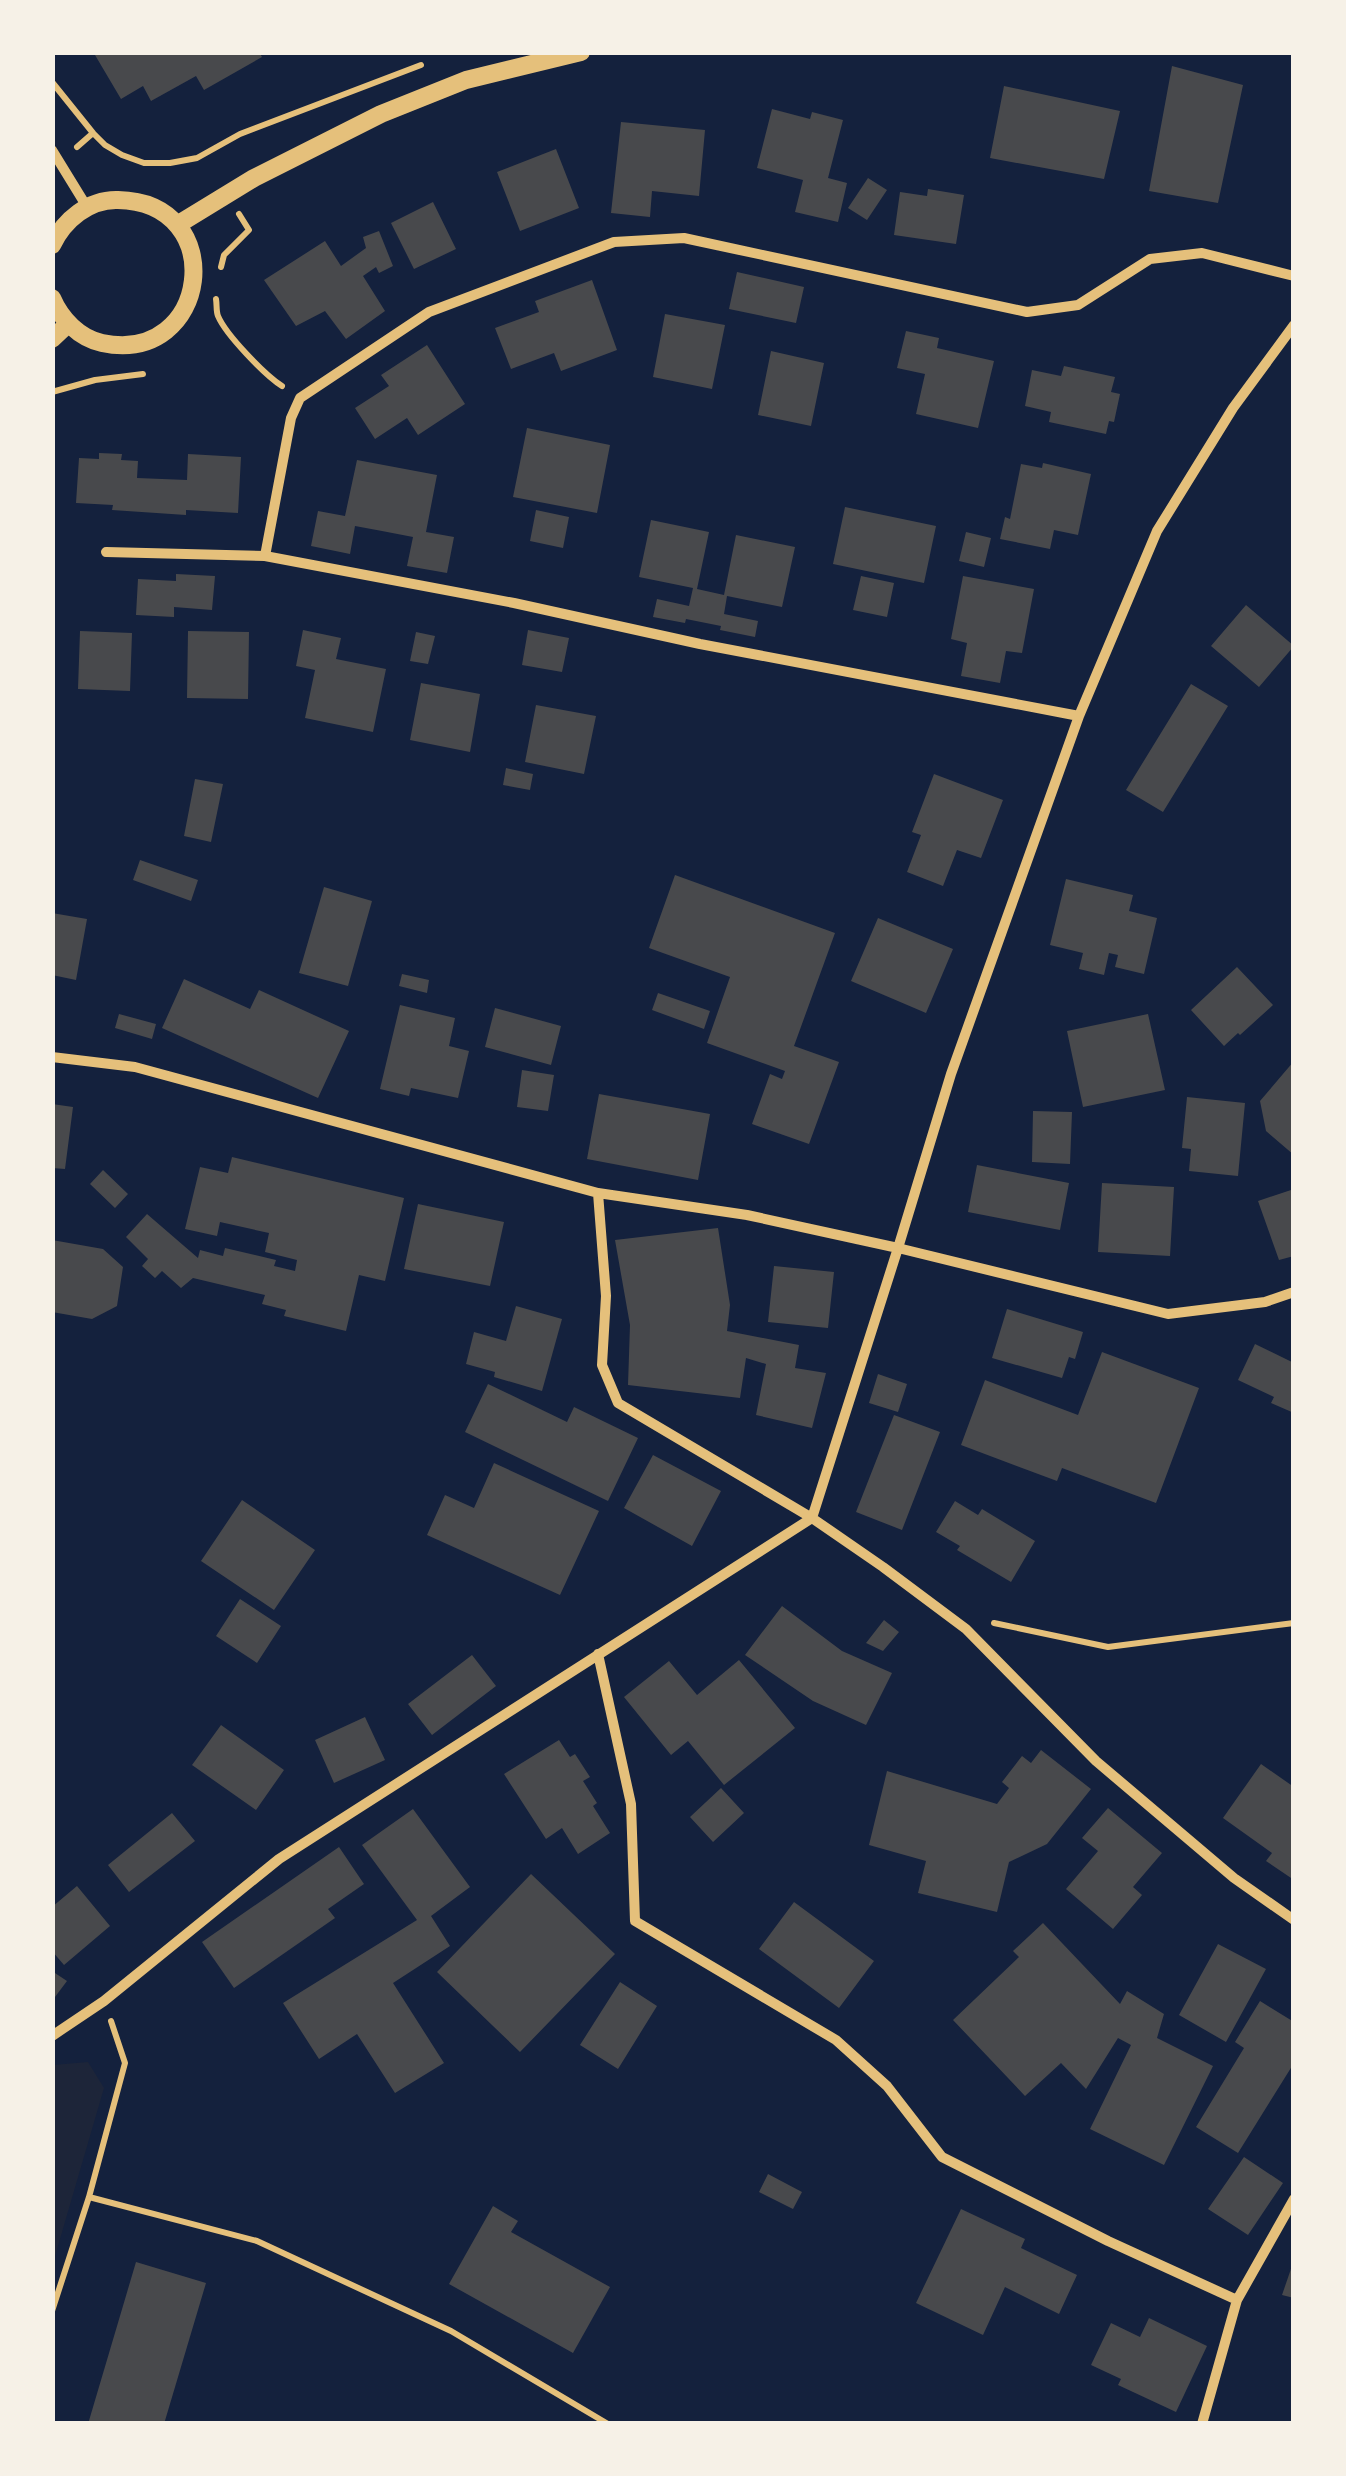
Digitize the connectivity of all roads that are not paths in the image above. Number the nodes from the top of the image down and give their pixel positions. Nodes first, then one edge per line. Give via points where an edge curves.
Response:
1 (580, 52) edge
2 (52, 150) edge
3 (87, 207) junction
4 (177, 225) junction
5 (52, 245) edge
6 (1294, 276) edge
7 (52, 298) edge
8 (68, 324) junction
9 (1294, 326) edge
10 (52, 339) edge
11 (106, 552) dead end
12 (265, 556) junction
13 (1079, 716) junction
14 (52, 1057) edge
15 (598, 1192) junction
16 (898, 1248) junction
17 (1294, 1292) edge
18 (812, 1518) junction
19 (598, 1654) junction
20 (1294, 1920) edge
21 (52, 2036) edge
22 (1294, 2199) edge
23 (1236, 2300) junction
24 (1202, 2424) edge

1 - 4 street via 466,80 381,114
2 - 3 street
3 - 4 street via 135,200
3 - 5 street
4 - 8 street via 189,246 192,293 164,332 118,346 94,341
6 - 12 street via 1202,253 1150,259 1078,305 1028,312 684,238 614,242 429,312 300,398
7 - 8 street
8 - 10 street
9 - 13 street via 1233,408 1157,531
11 - 12 street
12 - 13 street
13 - 16 street via 950,1074
14 - 15 street via 135,1067
15 - 16 street
15 - 18 street via 606,1296 602,1366 618,1403
16 - 17 street via 1168,1314
16 - 18 street
18 - 19 street
18 - 20 street via 966,1629 1096,1761
19 - 21 street via 278,1859
19 - 23 street via 631,1804 634,1922 836,2040 887,2086 942,2156
22 - 23 street
23 - 24 street

